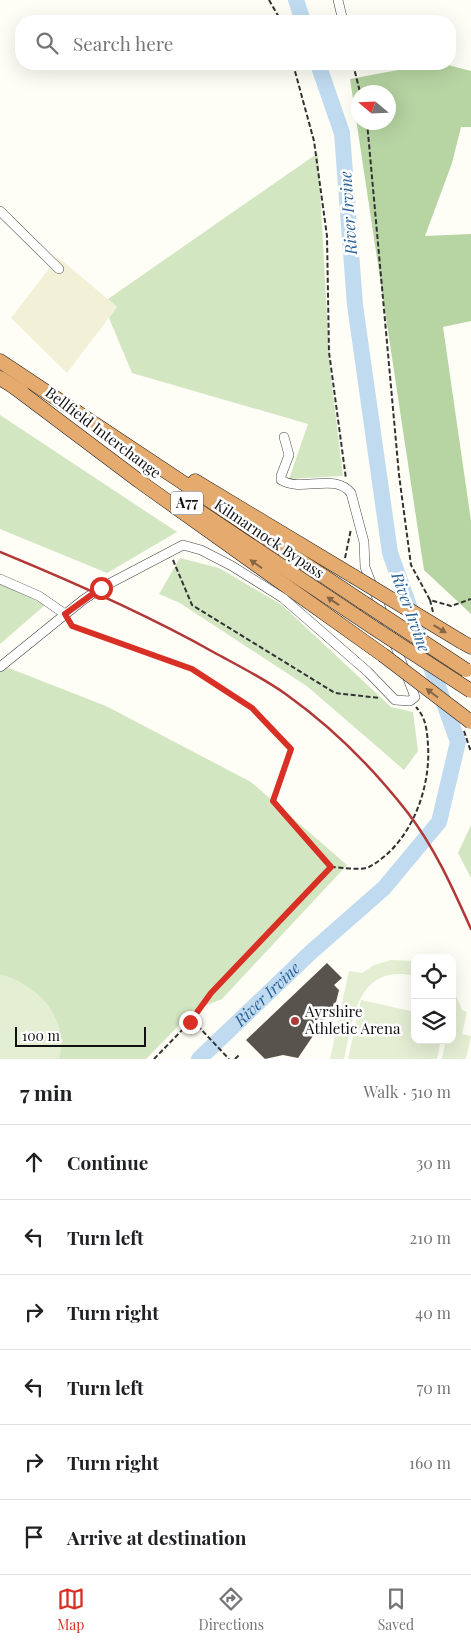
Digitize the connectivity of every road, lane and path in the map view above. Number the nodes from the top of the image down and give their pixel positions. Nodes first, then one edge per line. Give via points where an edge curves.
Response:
1 (269, 0) edge
2 (338, 0) edge
3 (278, 15) edge
4 (342, 15) edge
5 (295, 70) edge
6 (354, 70) edge
7 (358, 85) edge
8 (368, 130) edge
9 (0, 211) edge
10 (59, 269) dead end
11 (0, 361) edge
12 (0, 378) edge
13 (18, 381) junction
14 (284, 437) dead end
15 (348, 488) junction
16 (352, 525) dead end
17 (170, 551) junction
18 (344, 562) dead end
19 (0, 579) edge
20 (471, 600) edge
21 (65, 614) junction
22 (467, 644) edge
23 (0, 668) edge
24 (469, 672) edge
25 (471, 692) edge
26 (395, 700) junction
27 (410, 701) junction
28 (471, 722) edge
29 (331, 867) junction
30 (190, 1022) junction
31 (239, 1055) dead end
32 (154, 1059) edge
33 (229, 1059) edge
34 (235, 1059) edge

1 - 3 path
2 - 4 lane
5 - 15 path via 314,141 327,236 329,352
6 - 7 path
8 - 20 path via 399,476 411,565 430,600 451,606
9 - 10 lane
11 - 13 highway, Kilmarnock Bypass / A77
12 - 13 highway, Kilmarnock Bypass / A77
13 -> 22 highway, A77, bridge
13 - 24 highway, Kilmarnock Bypass / A77, bridge
25 -> 13 highway, Kilmarnock Bypass / A77, bridge
28 -> 13 highway, Bellfield Interchange / A77, bridge via 383,655 139,481
14 - 15 lane via 289,455 281,480 295,484 338,484
15 - 27 lane via 364,542 365,567 415,697
16 - 18 path
17 - 21 lane via 101,588
17 - 26 lane via 183,545 201,550 283,598 368,672
17 - 26 path via 192,605 335,693
19 - 21 lane via 39,596
21 - 23 lane
21 - 29 path via 72,626 192,669 252,708 291,749 273,801
26 - 27 lane
27 - 29 path via 424,716 429,765 416,811 393,848 367,868
29 - 30 path via 211,993
30 - 32 path
30 - 33 path via 197,1025
31 - 34 path

